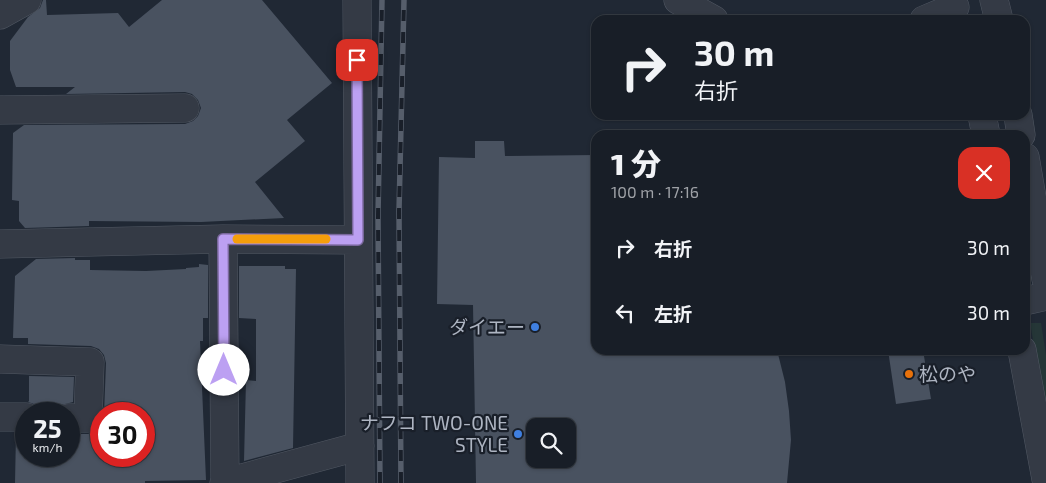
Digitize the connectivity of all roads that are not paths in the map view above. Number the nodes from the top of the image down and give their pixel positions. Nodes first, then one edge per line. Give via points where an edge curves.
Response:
1 (27, 0) edge
2 (357, 0) edge
3 (678, 0) edge
4 (994, 0) edge
5 (955, 9) edge
6 (0, 15) edge
7 (705, 15) edge
8 (938, 15) edge
9 (998, 15) edge
10 (185, 108) dead end
11 (0, 110) edge
12 (1030, 185) edge
13 (223, 239) junction
14 (358, 240) junction
15 (0, 244) edge
16 (1046, 279) edge
17 (1046, 296) edge
18 (1030, 300) edge
19 (1023, 355) edge
20 (0, 359) edge
21 (0, 417) edge
22 (15, 417) edge
23 (80, 418) edge
24 (360, 446) junction
25 (1046, 479) edge
26 (224, 483) edge
27 (360, 483) edge

1 - 6 street
2 - 14 street
3 - 7 street
4 - 9 street
5 - 8 street
10 - 11 street
12 - 16 street
13 - 14 street
13 - 15 street
13 - 26 street
14 - 24 street
17 - 18 street
19 - 25 street
20 - 23 street via 90,362 88,418
21 - 22 street
24 - 26 street
24 - 27 street

